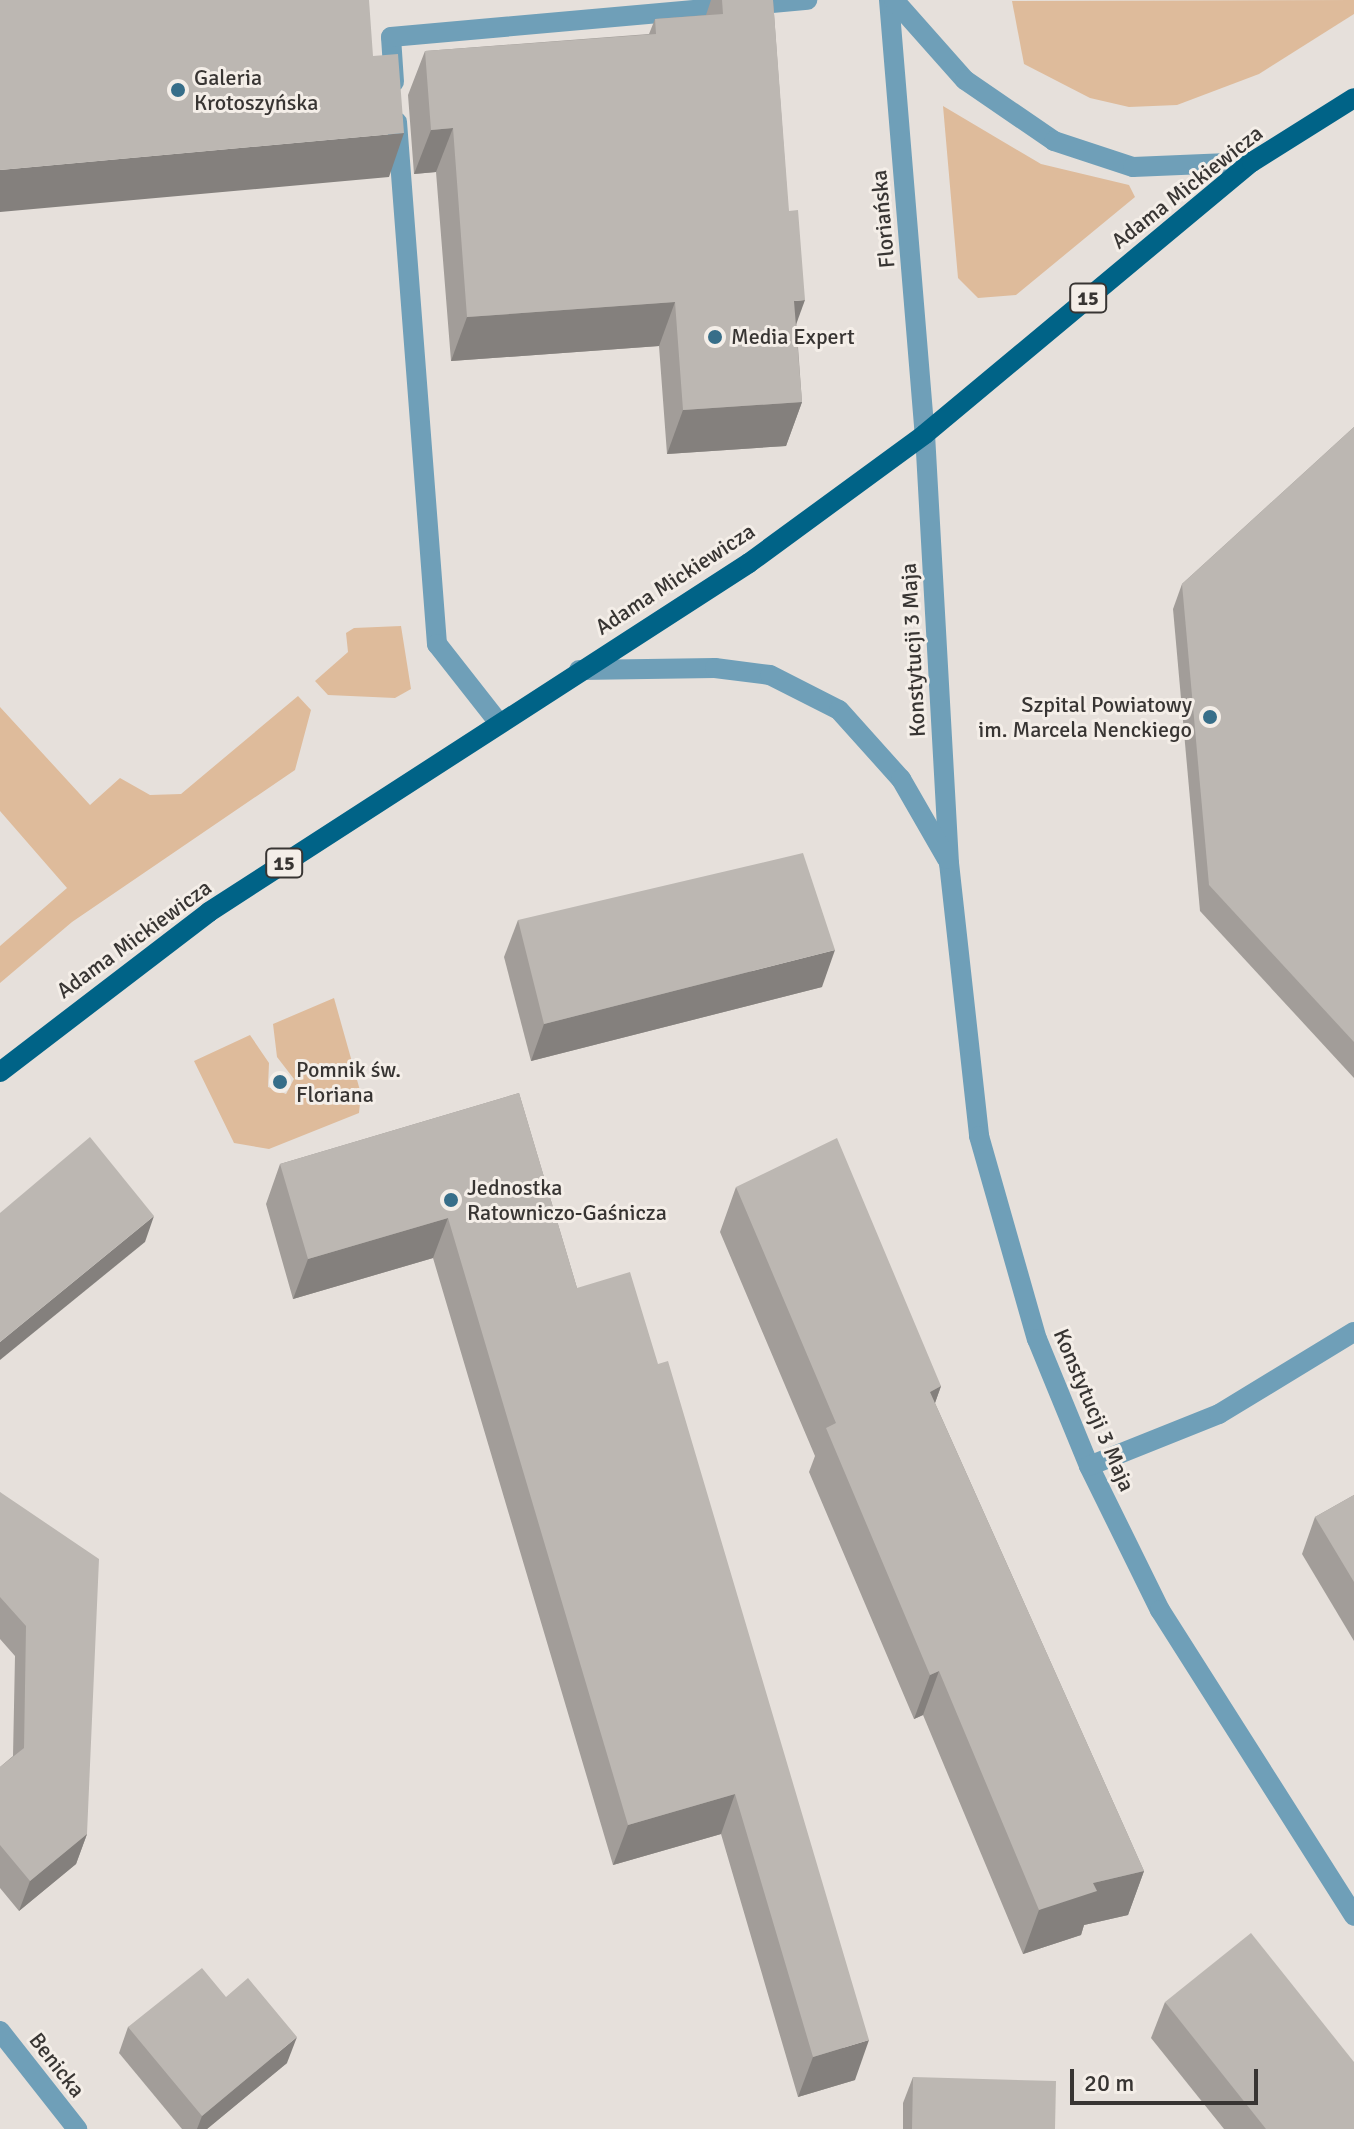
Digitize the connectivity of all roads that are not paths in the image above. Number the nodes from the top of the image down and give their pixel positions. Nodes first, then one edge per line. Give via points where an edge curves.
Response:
1 (807, 0) edge
2 (891, 0) edge
3 (1354, 98) edge
4 (1252, 162) junction
5 (925, 434) junction
6 (579, 670) junction
7 (499, 723) junction
8 (949, 863) junction
9 (0, 1072) edge
10 (1354, 1332) edge
11 (1089, 1466) junction
12 (1354, 1916) edge
13 (0, 2031) edge
14 (77, 2129) edge

1 - 7 street via 391,37 437,644
2 - 4 street, Floriańska via 965,80 1054,141 1133,167
2 - 5 street, Floriańska
3 - 4 main road, Adama Mickiewicza / 15
4 - 5 main road, Adama Mickiewicza / 15
5 - 6 main road, Adama Mickiewicza / 15 via 749,563
5 - 8 street, Konstytucji 3 Maja
6 - 7 main road, Adama Mickiewicza / 15
6 - 8 street, Konstytucji 3 Maja via 715,668 770,675 839,710 901,779
7 - 9 main road, Adama Mickiewicza / 15 via 209,912
8 - 11 street, Konstytucji 3 Maja via 979,1136 1037,1339
10 - 11 street via 1219,1414
11 - 12 street, Konstytucji 3 Maja via 1160,1610
13 - 14 street, Benicka

